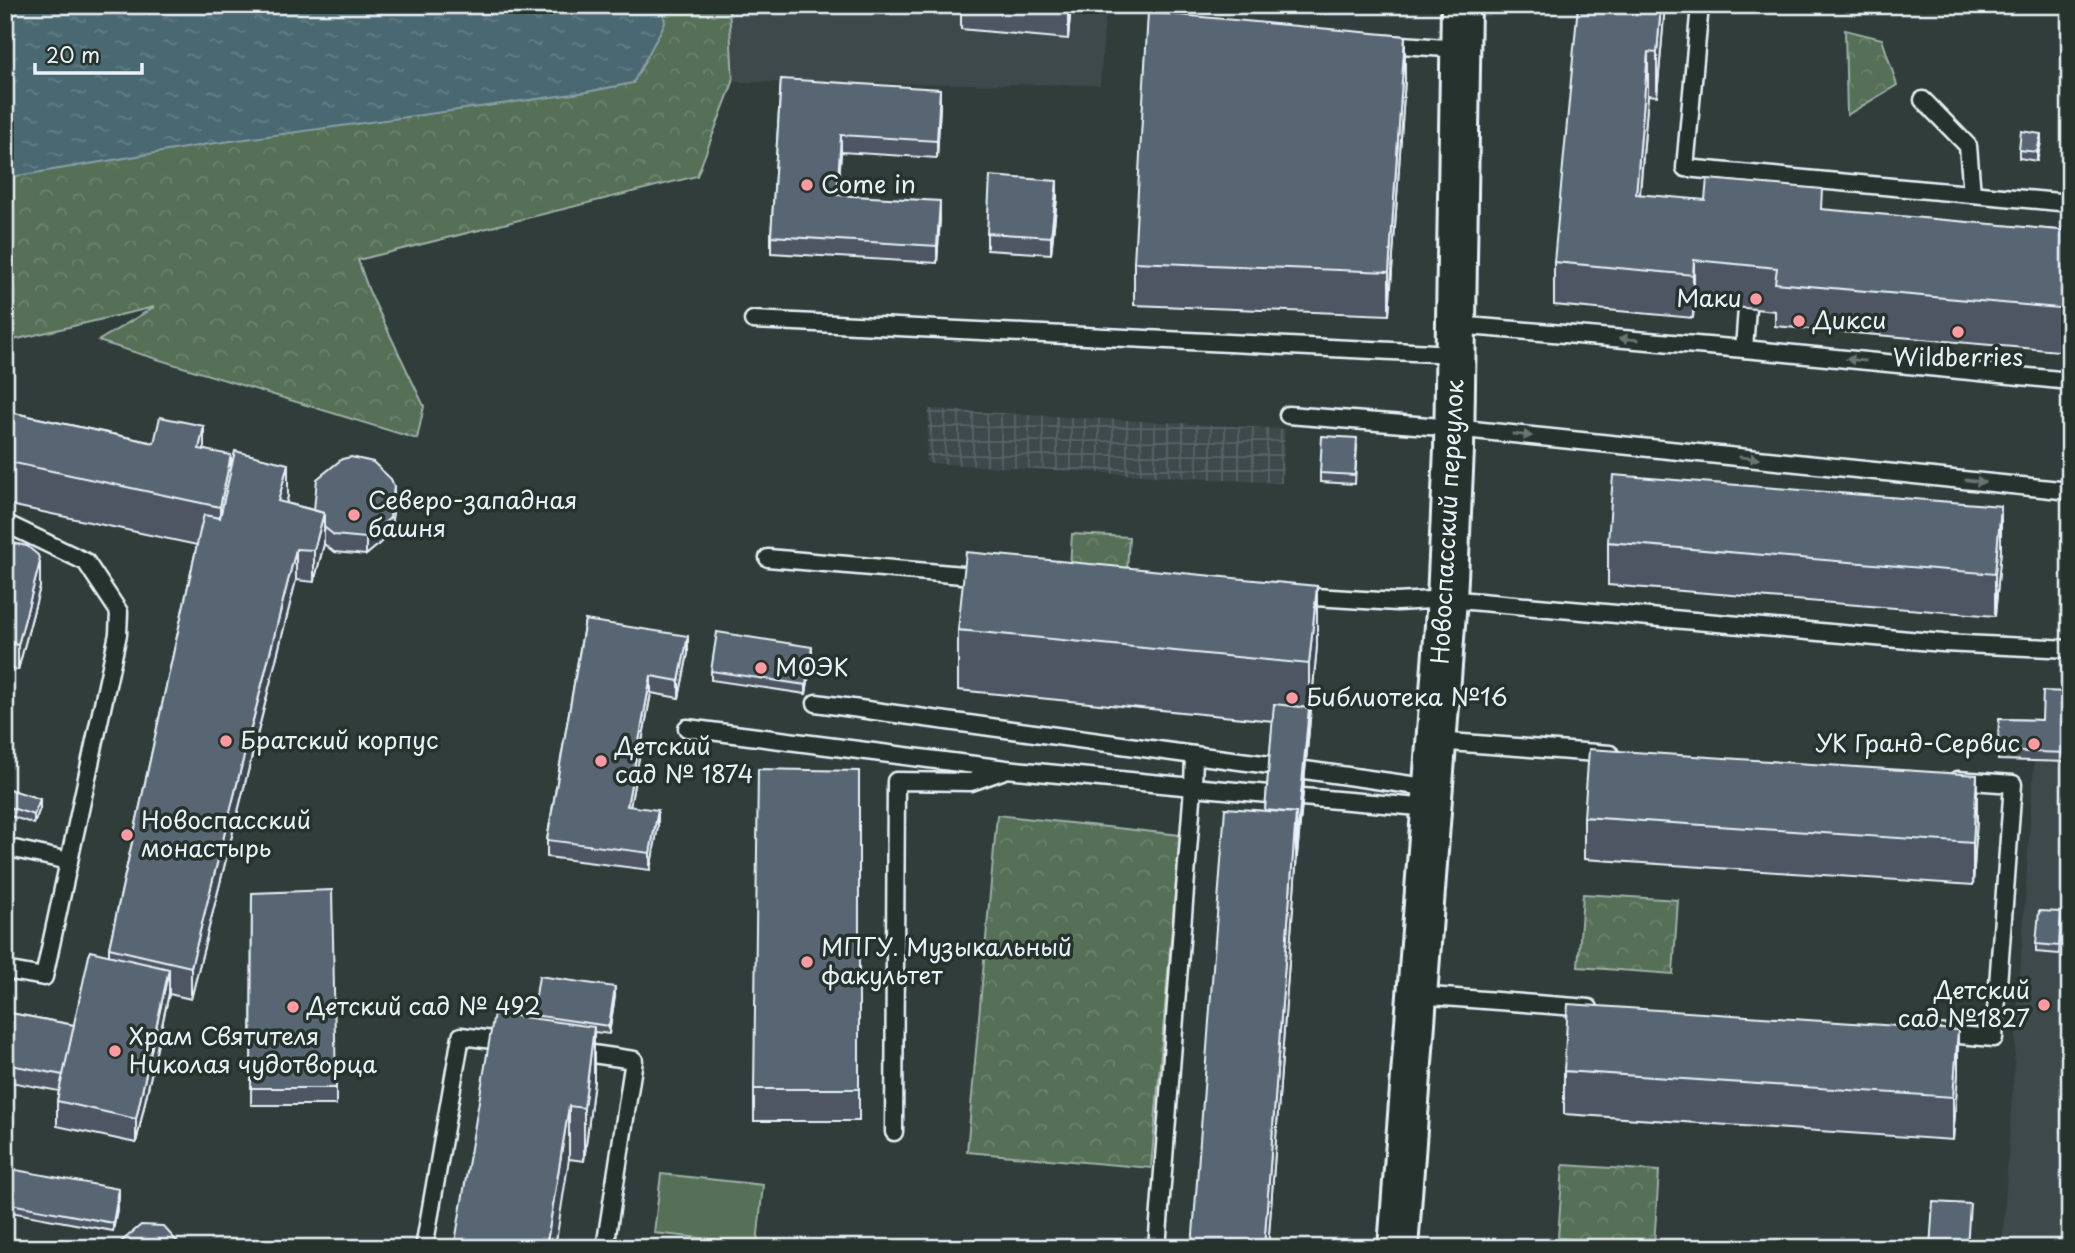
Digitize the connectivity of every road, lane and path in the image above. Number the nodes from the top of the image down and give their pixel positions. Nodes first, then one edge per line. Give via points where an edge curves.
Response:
1 (1461, 5) edge
2 (1700, 5) edge
3 (1370, 43) edge
4 (1461, 49) junction
5 (1923, 100) dead end
6 (1972, 194) junction
7 (2070, 203) edge
8 (1747, 308) edge
9 (753, 320) dead end
10 (1456, 340) junction
11 (1744, 349) junction
12 (2070, 381) edge
13 (1288, 415) dead end
14 (1454, 428) junction
15 (2070, 491) edge
16 (5, 523) edge
17 (768, 558) dead end
18 (996, 578) edge
19 (1282, 595) edge
20 (1447, 599) junction
21 (2070, 649) edge
22 (816, 702) dead end
23 (687, 728) dead end
24 (1435, 741) junction
25 (1194, 755) junction
26 (1625, 755) edge
27 (1270, 765) edge
28 (1006, 769) junction
29 (1305, 770) edge
30 (1940, 778) edge
31 (1193, 787) junction
32 (1268, 794) edge
33 (1302, 797) edge
34 (1431, 798) junction
35 (5, 847) edge
36 (69, 861) junction
37 (5, 970) edge
38 (1417, 995) junction
39 (1604, 1009) edge
40 (1920, 1032) edge
41 (529, 1045) edge
42 (556, 1049) edge
43 (894, 1132) dead end
44 (424, 1248) edge
45 (605, 1248) edge
46 (1157, 1248) edge
47 (1398, 1248) edge

1 - 4 street, Новоспасский переулок
2 - 6 lane via 1685,169 1760,181
3 - 4 lane
4 - 10 street, Новоспасский переулок
5 - 6 lane via 1968,146
6 - 7 lane
8 - 11 lane
9 - 10 lane
11 -> 10 lane
10 - 14 street, Новоспасский переулок
12 -> 11 lane
13 - 14 lane
14 -> 15 lane
14 - 20 street, Новоспасский переулок
16 - 36 lane via 86,562 119,612
17 - 18 lane
19 - 20 lane via 1396,602
20 - 21 lane via 1943,643
20 - 24 street, Новоспасский переулок
22 - 25 lane
23 - 28 lane
24 - 26 lane
24 - 34 street, Новоспасский переулок
25 - 27 lane
25 - 31 lane
28 - 31 lane
28 - 43 lane via 971,782 896,780
29 - 34 lane
30 - 40 lane via 2013,784 1994,1038
31 - 32 lane
31 - 46 lane
33 - 34 lane
34 - 38 street, Новоспасский переулок
35 - 36 lane
36 - 37 lane via 44,977
38 - 39 lane
38 - 47 street, Новоспасский переулок
41 - 44 lane via 461,1036
42 - 45 lane via 634,1060

